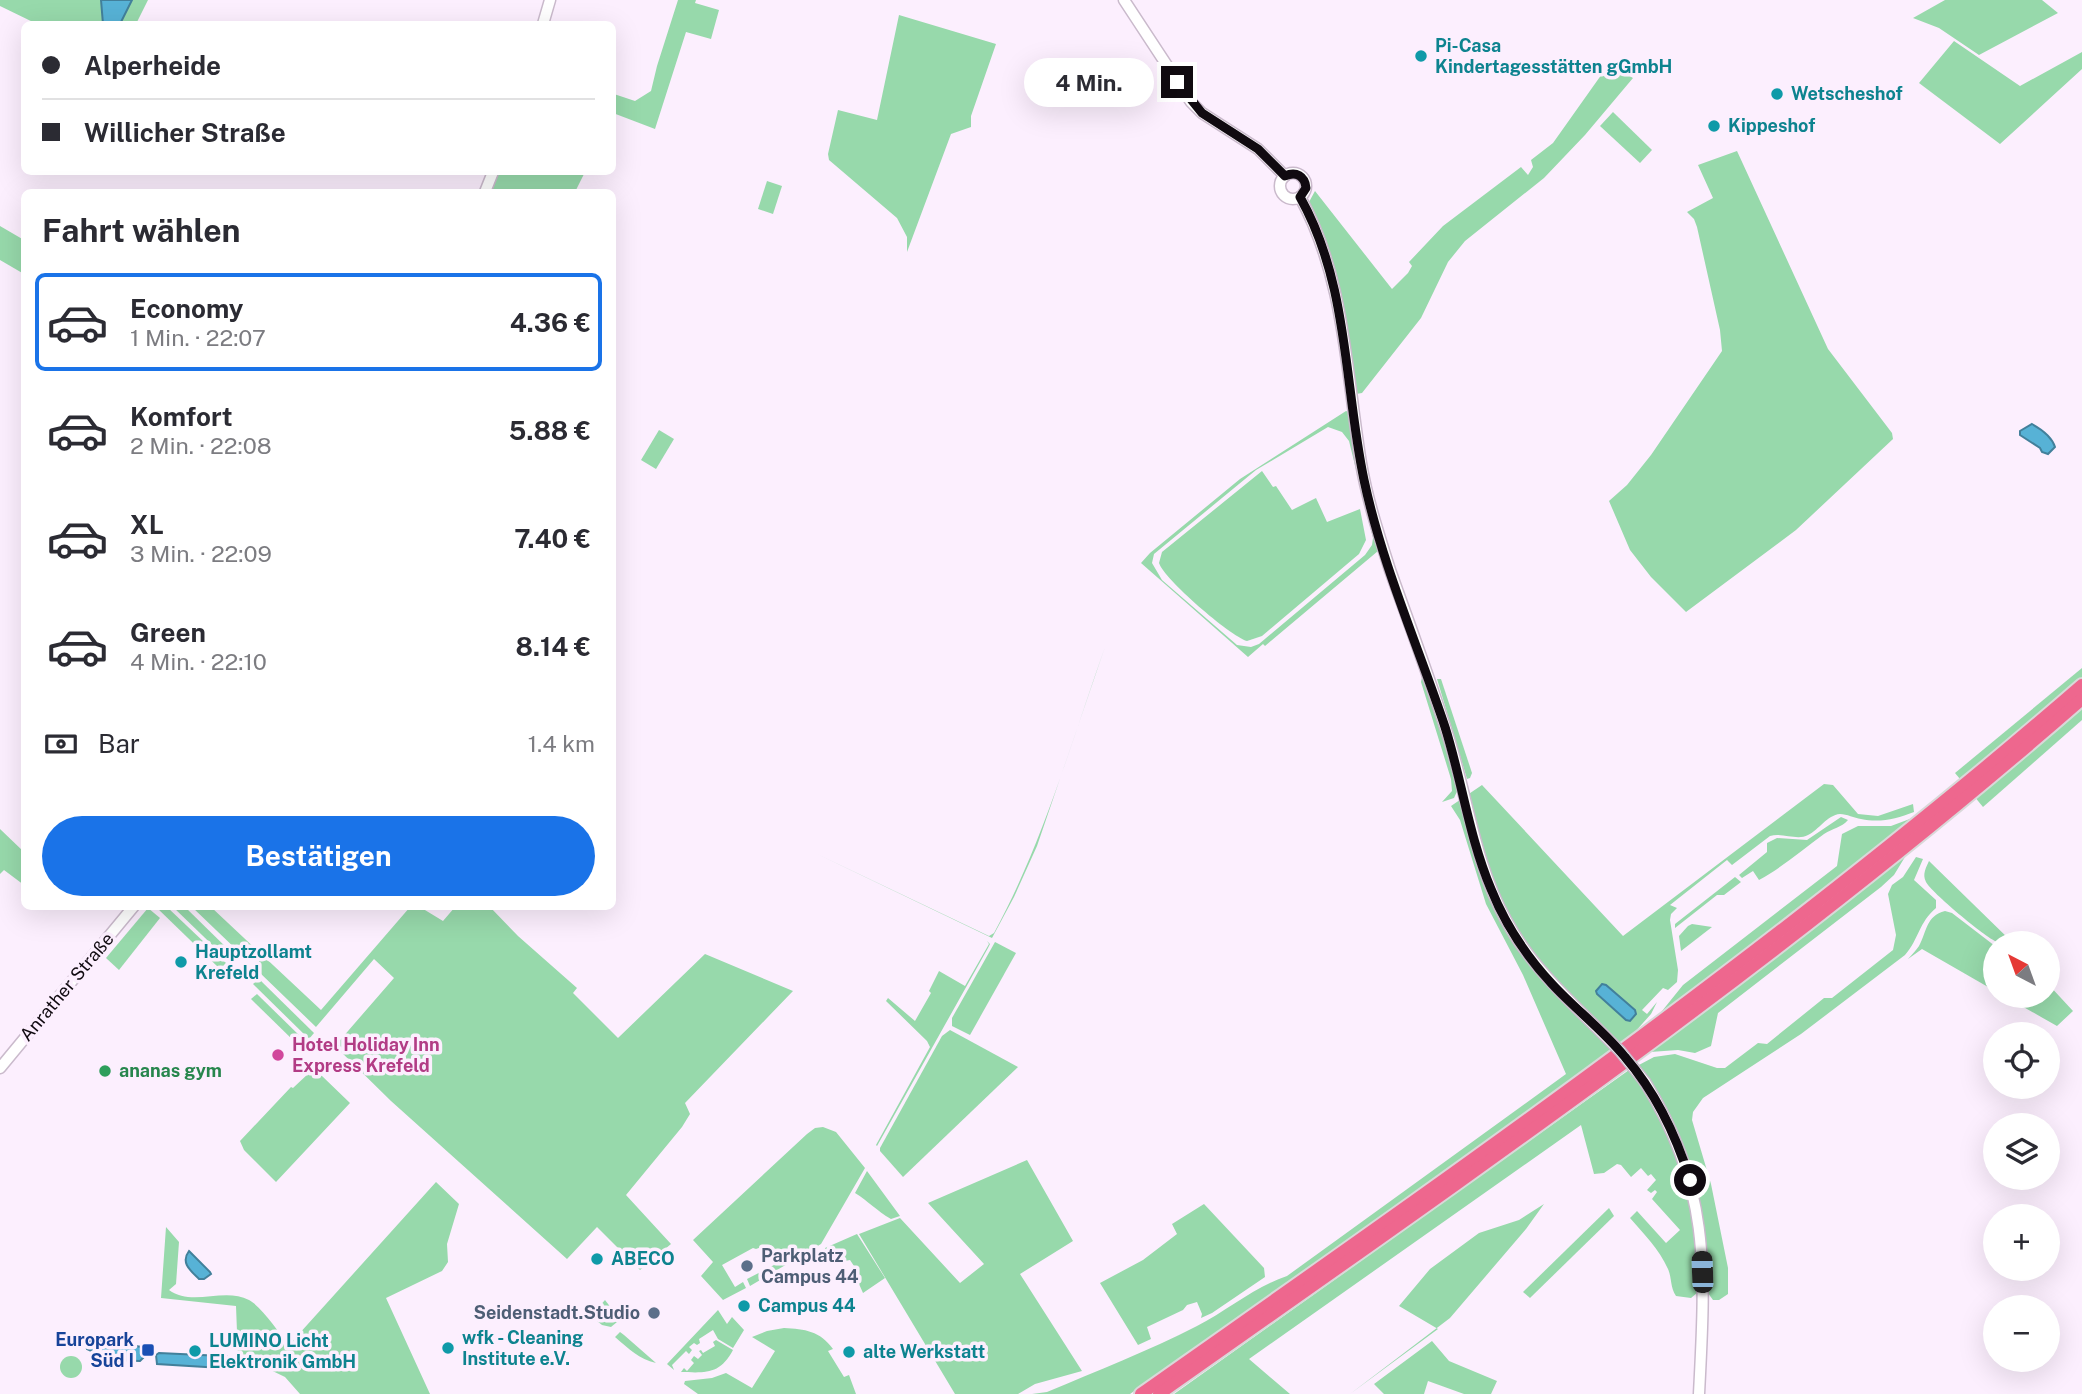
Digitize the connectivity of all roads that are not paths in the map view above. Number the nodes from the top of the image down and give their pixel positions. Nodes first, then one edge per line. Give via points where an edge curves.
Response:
1 (550, 0) edge
2 (1124, 0) edge
3 (544, 21) edge
4 (1285, 176) junction
5 (1300, 197) junction
6 (2082, 685) edge
7 (2082, 699) edge
8 (131, 910) edge
9 (0, 1068) edge
10 (1141, 1394) edge
11 (1159, 1394) edge
12 (1699, 1394) edge

1 - 3 street
2 - 4 street via 1191,102 1258,149
4 - 5 street via 1280,187 1283,195
4 - 5 street via 1295,174 1303,179 1306,188
5 - 12 street, bridge via 1318,234 1336,293 1373,514 1450,743 1483,869 1525,951 1644,1082 1673,1131 1686,1168 1697,1210 1703,1290
6 - 10 highway via 1927,816 1733,968
7 - 11 highway via 1899,852 1699,1007
8 - 9 street, Anrather Straße

